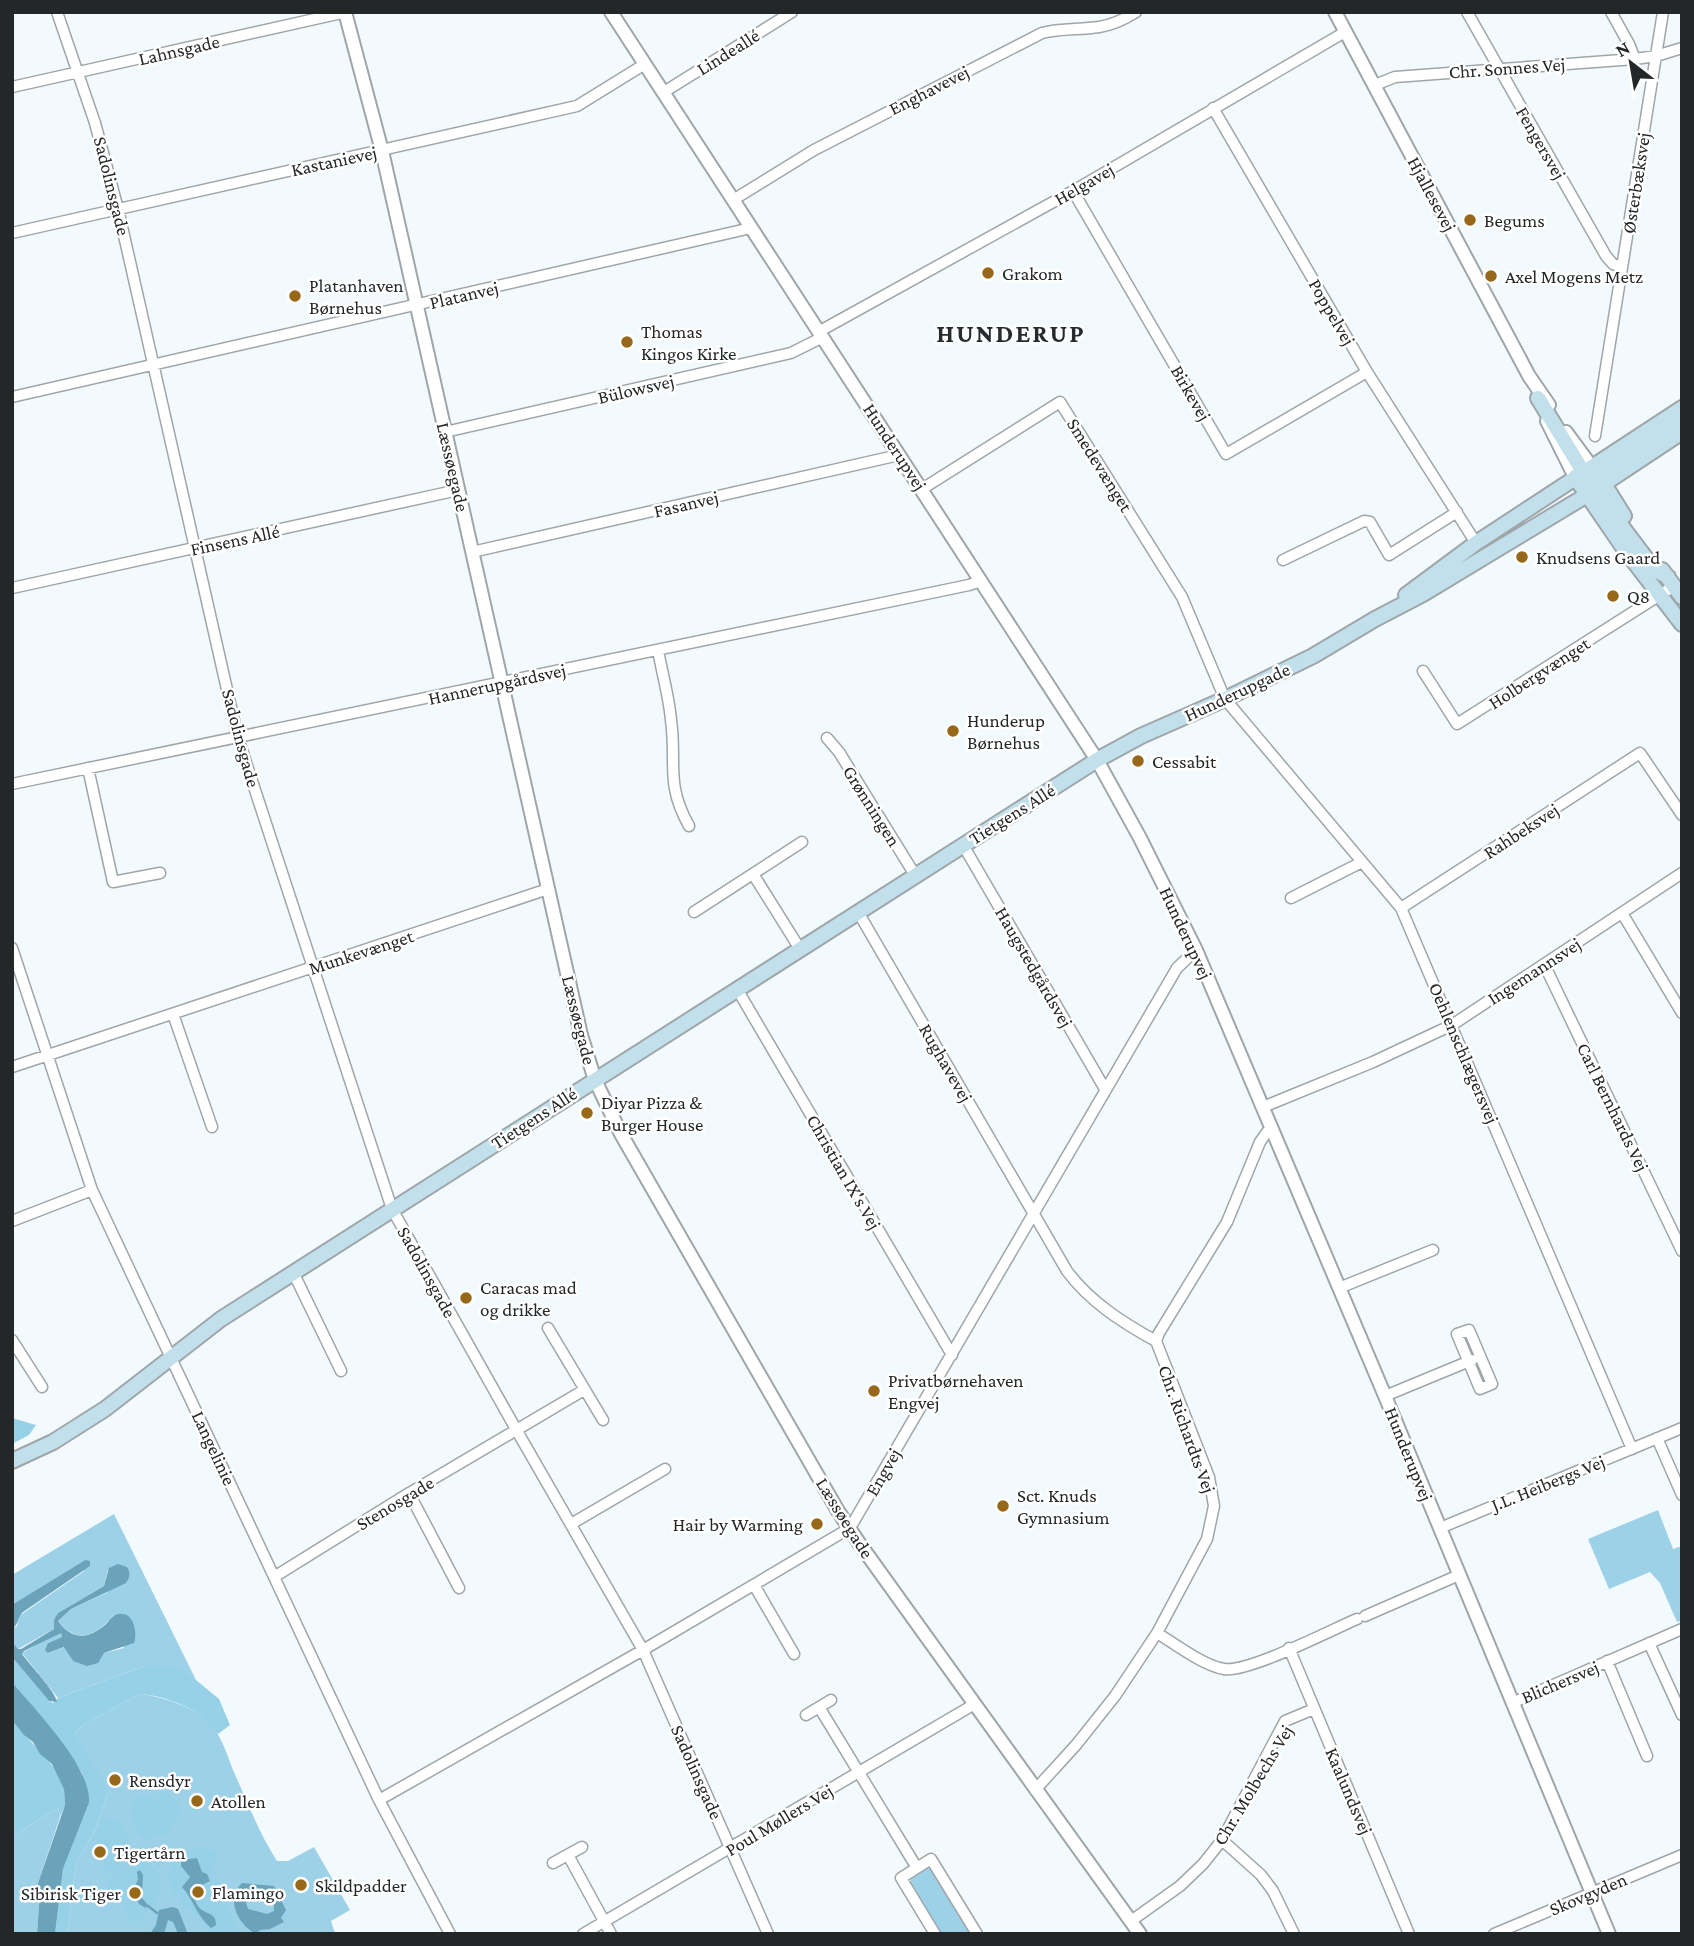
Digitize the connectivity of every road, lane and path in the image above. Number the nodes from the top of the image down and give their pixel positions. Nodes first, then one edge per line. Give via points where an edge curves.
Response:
1 (57, 12) edge
2 (345, 12) edge
3 (611, 12) edge
4 (792, 12) edge
5 (1136, 12) edge
6 (1335, 12) edge
7 (1467, 12) edge
8 (1611, 12) edge
9 (1663, 12) edge
10 (1345, 32) junction
11 (1682, 48) edge
12 (1656, 56) junction
13 (1635, 59) junction
14 (645, 64) junction
15 (1499, 68) junction
16 (78, 72) junction
17 (1374, 85) junction
18 (12, 87) edge
19 (664, 92) junction
20 (1213, 108) junction
21 (382, 151) junction
22 (1073, 191) junction
23 (733, 200) junction
24 (118, 209) junction
25 (751, 228) junction
26 (12, 233) edge
27 (1622, 267) junction
28 (416, 306) junction
29 (822, 334) junction
30 (155, 365) junction
31 (1367, 372) junction
32 (1529, 376) junction
33 (12, 397) edge
34 (1538, 398) joint
35 (1682, 408) edge
36 (1682, 419) edge
37 (445, 432) junction
38 (1682, 432) edge
39 (1595, 436) dead end
40 (899, 455) junction
41 (1589, 481) junction
42 (922, 489) junction
43 (458, 490) junction
44 (1457, 512) junction
45 (1476, 543) junction
46 (196, 548) junction
47 (472, 552) junction
48 (1283, 560) dead end
49 (1159, 561) joint
50 (981, 581) junction
51 (1674, 587) edge
52 (12, 589) edge
53 (1660, 595) junction
54 (1374, 619) junction
55 (1682, 624) edge
56 (658, 650) junction
57 (1423, 671) dead end
58 (501, 683) junction
59 (1225, 699) junction
60 (238, 738) junction
61 (827, 738) dead end
62 (1097, 760) junction
63 (88, 768) junction
64 (12, 784) edge
65 (1682, 815) edge
66 (689, 826) dead end
67 (802, 842) dead end
68 (963, 845) junction
69 (1362, 862) junction
70 (160, 873) dead end
71 (753, 873) junction
72 (1682, 873) edge
73 (915, 875) junction
74 (548, 890) junction
75 (1291, 898) dead end
76 (1401, 908) junction
77 (694, 912) dead end
78 (858, 912) junction
79 (1622, 913) junction
80 (12, 948) edge
81 (800, 949) junction
82 (1196, 950) junction
83 (1544, 964) junction
84 (314, 967) junction
85 (737, 989) junction
86 (1682, 1013) edge
87 (173, 1014) junction
88 (1452, 1025) junction
89 (47, 1055) junction
90 (12, 1067) edge
91 (595, 1080) junction
92 (1105, 1089) junction
93 (1263, 1107) junction
94 (212, 1127) dead end
95 (1273, 1130) junction
96 (92, 1190) junction
97 (392, 1209) junction
98 (1034, 1214) junction
99 (12, 1221) edge
100 (1433, 1250) dead end
101 (1682, 1251) edge
102 (293, 1272) junction
103 (1339, 1288) junction
104 (548, 1328) dead end
105 (12, 1340) edge
106 (1156, 1342) junction
107 (952, 1355) junction
108 (171, 1357) junction
109 (1480, 1357) junction
110 (1469, 1362) junction
111 (341, 1371) dead end
112 (42, 1387) dead end
113 (584, 1390) junction
114 (1385, 1396) junction
115 (603, 1420) dead end
116 (1682, 1428) edge
117 (517, 1431) junction
118 (1657, 1438) junction
119 (1632, 1449) junction
120 (12, 1461) edge
121 (665, 1469) dead end
122 (409, 1493) junction
123 (1682, 1495) edge
124 (571, 1524) junction
125 (850, 1528) junction
126 (1440, 1528) junction
127 (1459, 1575) junction
128 (274, 1577) junction
129 (754, 1585) junction
130 (459, 1588) dead end
131 (1682, 1629) edge
132 (1157, 1633) junction
133 (1649, 1643) junction
134 (1289, 1648) junction
135 (643, 1650) junction
136 (794, 1654) dead end
137 (1607, 1661) junction
138 (831, 1700) dead end
139 (1512, 1703) junction
140 (973, 1704) junction
141 (819, 1707) junction
142 (1314, 1709) junction
143 (806, 1715) dead end
144 (1682, 1715) edge
145 (1647, 1756) dead end
146 (858, 1773) junction
147 (1035, 1790) junction
148 (379, 1800) junction
149 (1222, 1840) junction
150 (582, 1847) dead end
151 (731, 1849) junction
152 (568, 1855) junction
153 (1682, 1855) edge
154 (553, 1863) dead end
155 (917, 1868) junction
156 (1591, 1893) junction
157 (1131, 1921) junction
158 (604, 1922) junction
159 (450, 1934) edge
160 (583, 1934) edge
161 (611, 1934) edge
162 (768, 1934) edge
163 (935, 1934) edge
164 (977, 1934) edge
165 (1140, 1934) edge
166 (1294, 1934) edge
167 (1409, 1934) edge
168 (1494, 1934) edge
169 (1609, 1934) edge

1 - 16 street, Sadolinsgade
2 - 16 street, Lahnsgade
2 - 21 street, Læssøegade
3 - 14 street, Hunderupvej
4 - 19 street, Lindeallé
5 - 23 street, Enghavevej via 1100,27 1056,29 1010,48 814,150
6 - 10 street, Hjallesevej
7 - 15 street, Fengersvej
8 - 13 street
9 - 12 street, Østerbæksvej
10 - 17 street, Hjallesevej
10 - 20 street, Helgavej
11 - 12 street, Chr. Sonnes Vej
12 - 13 street, Chr. Sonnes Vej
12 - 27 street, Østerbæksvej
13 - 15 street, Chr. Sonnes Vej
14 - 19 street, Hunderupvej
14 - 21 street, Kastanievej via 577,106
15 - 17 street, Chr. Sonnes Vej via 1395,77
15 - 27 street, Fengersvej via 1606,256
16 - 18 street, Lahnsgade
16 - 24 street, Sadolinsgade
17 - 32 street, Hjallesevej
19 - 23 street, Hunderupvej
20 - 22 street, Helgavej
20 - 31 street, Poppelvej
21 - 24 street, Kastanievej
21 - 28 street, Læssøegade
22 - 29 street, Helgavej
22 - 31 street, Birkevej via 1226,454
23 - 25 street, Hunderupvej
24 - 26 street, Kastanievej
24 - 30 street, Sadolinsgade
25 - 28 street, Platanvej
25 - 29 street, Hunderupvej
27 - 39 street, Østerbæksvej
28 - 30 street, Platanvej
28 - 37 street, Læssøegade
29 - 37 street, Bülowsvej via 791,353
29 - 40 street, Hunderupvej
30 - 33 street, Platanvej
30 - 46 street, Sadolinsgade
31 - 44 street, Poppelvej
32 - 34 street, Hjallesevej
32 - 41 street, Hjallesevej
34 - 41 main road
35 - 41 main road
36 - 41 main road
37 - 43 street, Læssøegade
38 - 41 main road
40 - 42 street, Hunderupvej
40 - 47 street, Fasanvej
41 - 45 main road, Hunderupgade
41 - 51 main road, Hjallesevej
41 - 53 main road, Hjallesevej
41 - 54 main road, Hunderupgade via 1483,548 1477,562
42 - 49 street, Smedevænget via 1060,402
42 - 50 street, Hunderupvej
43 - 46 street, Finsens Allé
43 - 47 street, Læssøegade
44 - 45 street, Poppelvej
44 - 48 street via 1389,555 1370,522 1364,521
45 - 54 main road, Hunderupgade
46 - 52 street, Finsens Allé
46 - 60 street, Sadolinsgade
47 - 58 street, Læssøegade
49 - 59 street, Oehlenschlægersvej via 1182,597
50 - 56 street, Hannerupgårdsvej
50 - 62 street, Hunderupvej
51 - 53 street, Holbergvænget
53 - 55 main road, Hjallesevej
53 - 57 street, Holbergvænget via 1457,724
54 - 59 main road, Hunderupgade via 1313,656
56 - 58 street, Hannerupgårdsvej
56 - 66 street via 672,720 672,784
58 - 60 street, Hannerupgårdsvej
58 - 74 street, Læssøegade
59 - 62 main road, Hunderupgade
59 - 69 street, Oehlenschlægersvej
60 - 63 street, Hannerupgårdsvej
60 - 84 street, Sadolinsgade
61 - 73 street, Grønningen
62 - 68 main road, Tietgens Allé
62 - 82 street, Hunderupvej
63 - 64 street, Hannerupgårdsvej
63 - 70 street via 113,882
65 - 76 street, Rahbeksvej via 1640,753
67 - 71 street
68 - 73 main road, Tietgens Allé
68 - 92 street, Haugstedgårdsvej
69 - 75 street
69 - 76 street, Oehlenschlægersvej
71 - 77 street
71 - 81 street
72 - 79 street, Ingemannsvej
73 - 78 main road, Tietgens Allé
74 - 84 street, Munkevænget
74 - 91 street, Læssøegade
76 - 88 street, Oehlenschlægersvej
78 - 81 main road, Tietgens Allé
78 - 98 street, Rughavevej
79 - 83 street, Ingemannsvej
79 - 86 street
80 - 89 street, Langelinie
81 - 85 main road, Tietgens Allé
82 - 92 street, Engvej via 1177,968
82 - 93 street, Hunderupvej
83 - 88 street, Ingemannsvej
83 - 101 street, Carl Bernhards Vej
84 - 87 street, Munkevænget
84 - 97 street, Sadolinsgade
85 - 91 main road, Tietgens Allé
85 - 107 street, Christian IX's Vej
87 - 89 street, Munkevænget
87 - 94 street
88 - 93 street, Ingemannsvej
88 - 119 street, Oehlenschlægersvej
89 - 90 street, Munkevænget
89 - 96 street, Langelinie
91 - 97 main road, Tietgens Allé
91 - 125 street, Læssøegade via 621,1134
92 - 98 street, Engvej
93 - 95 street, Hunderupvej
95 - 103 street, Hunderupvej
95 - 106 street, Chr. Richardts Vej via 1256,1150 1227,1222
96 - 99 street
96 - 108 street, Langelinie
97 - 102 main road, Tietgens Allé
97 - 117 street, Sadolinsgade
98 - 106 street, Rughavevej via 1081,1290
98 - 107 street, Engvej
100 - 103 street
102 - 108 main road, Tietgens Allé
102 - 111 street
103 - 114 street, Hunderupvej
104 - 113 street
105 - 112 street
106 - 132 street, Chr. Richardts Vej via 1209,1477 1214,1506 1207,1539
107 - 125 street, Engvej
108 - 120 main road, Tietgens Allé via 106,1409
108 - 128 street, Langelinie
109 - 110 street
109 - 110 street via 1492,1384 1480,1389
109 - 110 street via 1469,1329 1457,1335
110 - 114 street
113 - 115 street
113 - 117 street
114 - 126 street, Hunderupvej
116 - 118 street, J.L. Heibergs Vej
117 - 122 street, Stenosgade
117 - 124 street, Sadolinsgade
118 - 119 street, J.L. Heibergs Vej
118 - 123 street
119 - 126 street, J.L. Heibergs Vej
121 - 124 street
122 - 128 street, Stenosgade
122 - 130 street
124 - 135 street, Sadolinsgade
125 - 129 street, Engvej
125 - 140 street, Læssøegade
126 - 127 street, Hunderupvej
127 - 134 street
127 - 139 street, Hunderupvej
128 - 148 street, Langelinie
129 - 135 street, Engvej
129 - 136 street
131 - 133 street, Blichersvej
132 - 134 street via 1225,1670
132 - 147 street, Chr. Richardts Vej via 1115,1696
133 - 137 street, Blichersvej
133 - 144 street
134 - 142 street, Kaalundsvej
135 - 148 street, Engvej
135 - 151 street, Sadolinsgade
137 - 139 street, Blichersvej
137 - 145 street, Blichersvej
138 - 141 street
139 - 156 street, Hunderupvej
140 - 146 street, Poul Møllers Vej
140 - 147 street, Læssøegade
141 - 143 street
141 - 146 street
142 - 149 street, Chr. Molbechs Vej via 1285,1721
142 - 167 street, Kaalundsvej
146 - 151 street, Poul Møllers Vej
146 - 155 street
147 - 157 street, Læssøegade
148 - 159 street, Langelinie
149 - 157 street, Chr. Molbechs Vej via 1180,1886
149 - 166 street via 1261,1875
150 - 152 street
151 - 158 street, Poul Møllers Vej
151 - 162 street, Sadolinsgade
152 - 154 street
152 - 158 street
153 - 156 street, Skovgyden
155 - 163 street via 901,1878
155 - 164 street via 932,1859
156 - 168 street, Skovgyden
156 - 169 street, Hunderupvej
157 - 165 street, Læssøegade
158 - 160 street, Poul Møllers Vej
158 - 161 street

